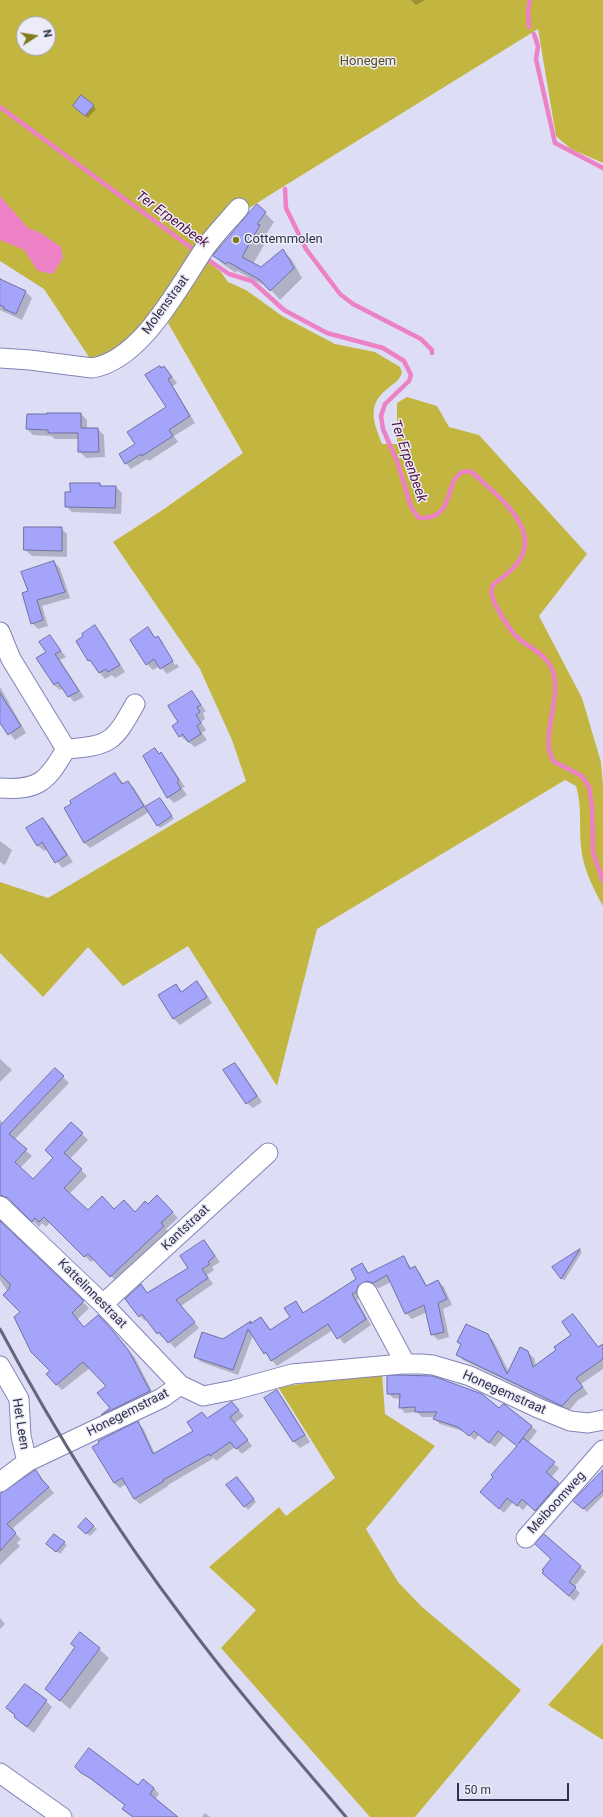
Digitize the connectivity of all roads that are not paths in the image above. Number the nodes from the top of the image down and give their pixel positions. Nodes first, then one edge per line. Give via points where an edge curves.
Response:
1 (239, 208) dead end
2 (0, 358) edge
3 (0, 632) edge
4 (135, 704) dead end
5 (66, 749) junction
6 (0, 788) edge
7 (268, 1153) dead end
8 (0, 1206) edge
9 (367, 1292) dead end
10 (104, 1304) junction
11 (405, 1364) junction
12 (0, 1366) edge
13 (180, 1385) junction
14 (603, 1420) edge
15 (603, 1450) edge
16 (27, 1462) junction
17 (0, 1482) edge
18 (526, 1538) dead end
19 (0, 1773) edge
20 (62, 1817) edge

1 - 2 street, Molenstraat via 202,253 158,319 140,340 120,357 92,368
3 - 5 street via 11,659
4 - 5 street via 122,728 111,740 89,748
5 - 6 street via 52,772 40,782 19,790
7 - 10 street, Kantstraat
8 - 10 street, Kattelinnestraat
9 - 11 street
10 - 13 street, Kattelinnestraat
11 - 13 street, Honegemstraat via 292,1374 203,1396
11 - 14 street, Honegemstraat via 432,1365 470,1376 570,1421 588,1423
12 - 16 street, Het Leen via 19,1399 21,1436
13 - 16 street, Honegemstraat via 155,1401
15 - 18 street, Meiboomweg
16 - 17 street, Honegemstraat
19 - 20 street

